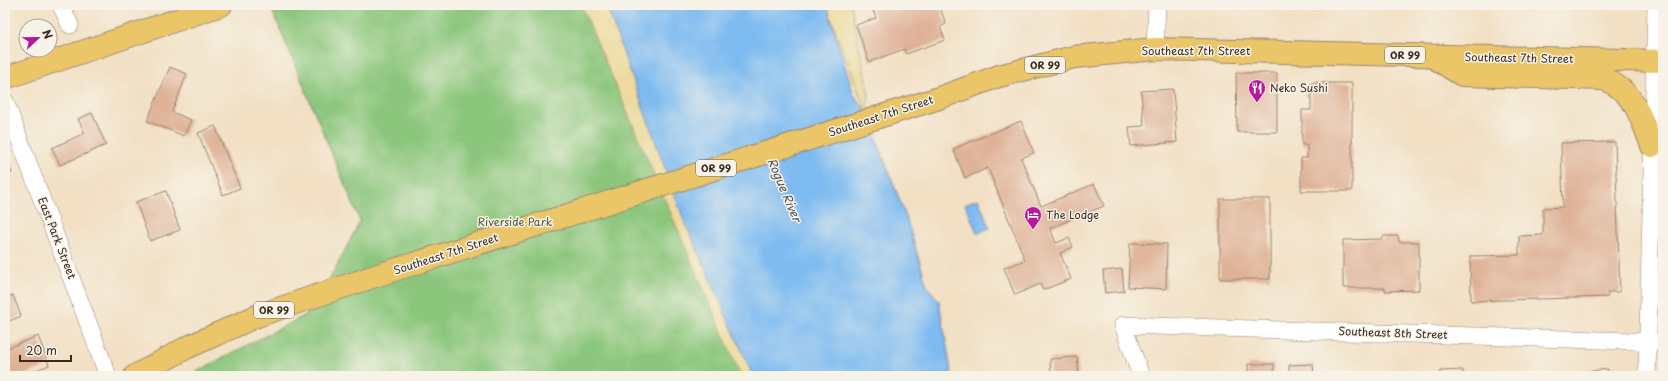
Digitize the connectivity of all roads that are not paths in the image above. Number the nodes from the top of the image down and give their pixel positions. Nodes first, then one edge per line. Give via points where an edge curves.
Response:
1 (61, 5) edge
2 (221, 5) edge
3 (1157, 5) edge
4 (1656, 5) edge
5 (70, 25) dead end
6 (1155, 49) junction
7 (1432, 56) junction
8 (1659, 61) edge
9 (5, 78) edge
10 (5, 101) edge
11 (1652, 146) junction
12 (1655, 341) edge
13 (108, 376) edge
14 (135, 376) edge
15 (1141, 376) edge
16 (1647, 376) edge

1 - 5 street
2 - 9 highway
3 - 6 street
4 - 8 street
6 - 7 highway, Southeast 7th Street / OR 99
6 - 14 highway, Southeast 7th Street / OR 99 via 1074,57 999,76 939,98 257,316 186,348
7 - 8 highway, Southeast 7th Street / OR 99
7 - 11 highway via 1462,75 1604,79 1617,84 1637,108
8 - 11 street
10 - 13 street, East Park Street
11 - 12 street
12 - 15 street, Southeast 8th Street via 1123,325
12 - 16 street

